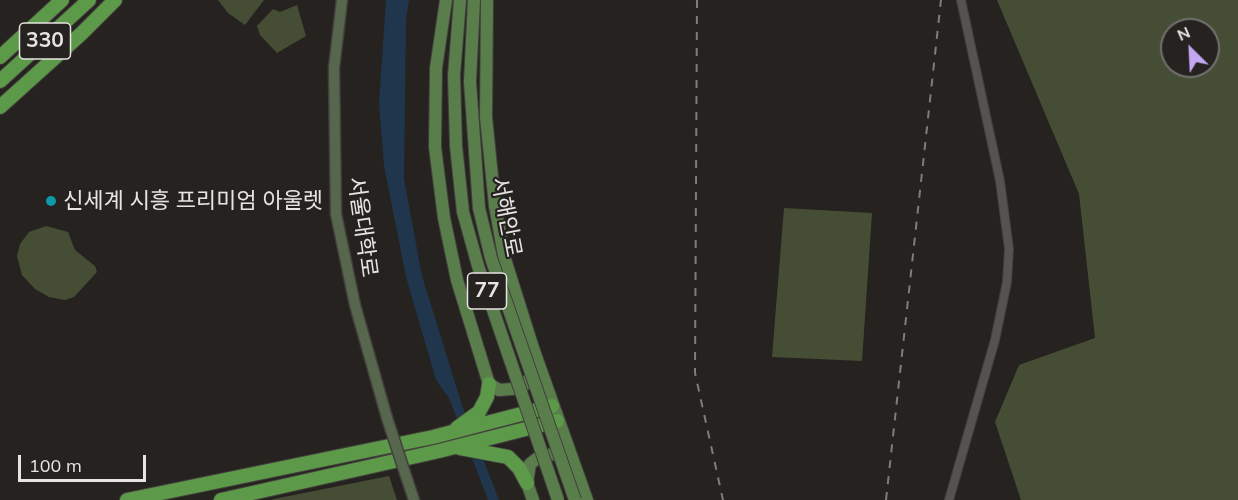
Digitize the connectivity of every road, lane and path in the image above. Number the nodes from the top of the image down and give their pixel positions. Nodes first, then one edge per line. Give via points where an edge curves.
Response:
1 (62, 0) edge
2 (89, 0) edge
3 (115, 0) edge
4 (342, 0) edge
5 (446, 0) edge
6 (460, 0) edge
7 (474, 0) edge
8 (487, 0) edge
9 (961, 0) edge
10 (0, 57) edge
11 (0, 81) edge
12 (0, 107) edge
13 (539, 365) junction
14 (489, 384) junction
15 (552, 406) junction
16 (557, 421) junction
17 (483, 425) junction
18 (454, 447) junction
19 (574, 465) junction
20 (527, 483) junction
21 (127, 500) edge
22 (220, 500) edge
23 (414, 500) edge
24 (533, 500) edge
25 (558, 500) edge
26 (575, 500) edge
27 (587, 500) edge
28 (950, 500) edge

1 - 10 highway, 330
2 - 11 highway, 330
3 - 12 highway
4 - 23 main road, 서울대학로, bridge via 334,68 336,214 355,305
5 - 14 main road via 436,68 435,147 457,280
6 - 25 main road, 서해안로 / 77, bridge via 454,75 456,146 464,212 478,266
7 - 26 main road, 서해안로 / 77, bridge via 470,82 479,207 491,258
8 - 13 main road via 486,117 495,206 504,256
9 - 28 street via 1000,181 1010,249 995,340
13 - 14 main road via 535,376 524,385 499,390
13 - 15 main road
14 - 17 highway
15 - 16 main road
15 - 17 highway
16 - 17 highway
16 - 19 main road
17 - 18 highway
17 - 21 highway
18 - 20 highway via 508,457
18 - 22 highway
19 - 20 main road via 565,456 538,457 530,464
19 - 27 main road
20 - 24 main road

